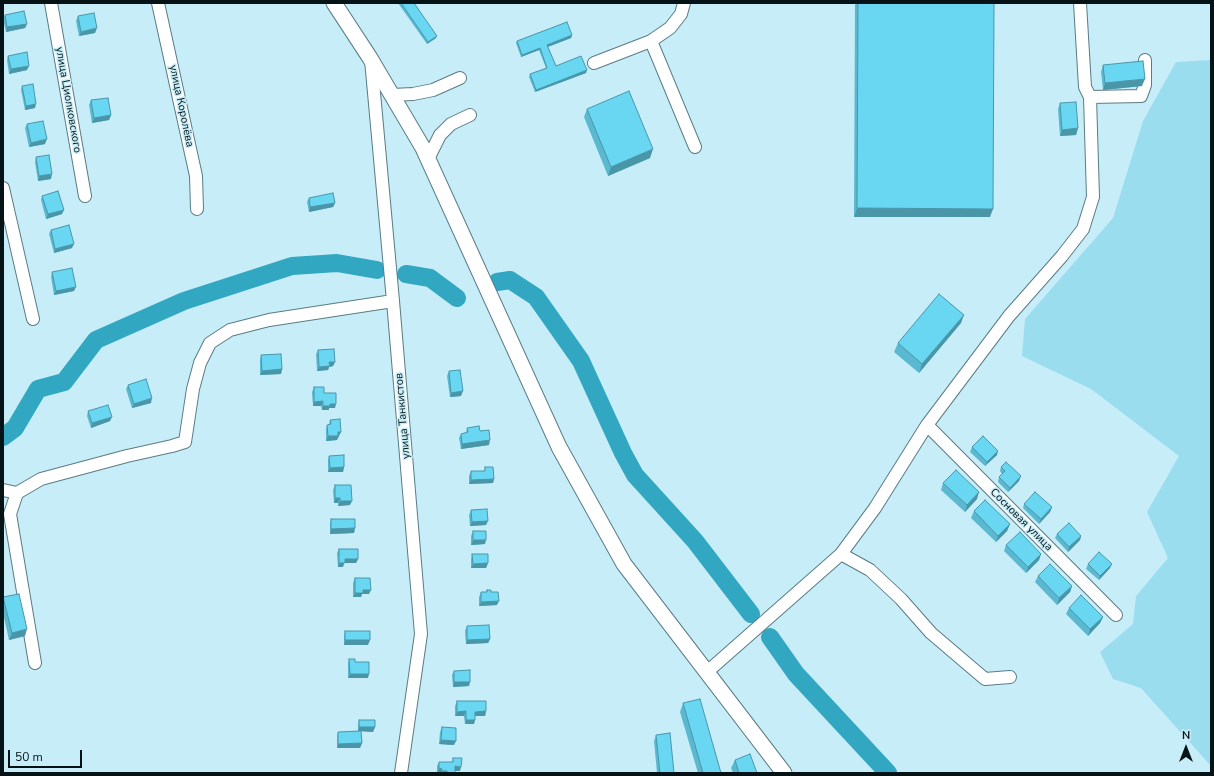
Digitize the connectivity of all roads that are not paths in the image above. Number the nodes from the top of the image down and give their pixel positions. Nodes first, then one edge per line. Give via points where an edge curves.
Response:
1 (51, 3) edge
2 (158, 3) edge
3 (334, 3) edge
4 (684, 3) edge
5 (1080, 3) edge
6 (651, 41) junction
7 (370, 58) junction
8 (1145, 60) dead end
9 (594, 63) dead end
10 (460, 78) dead end
11 (392, 95) junction
12 (1090, 97) junction
13 (470, 115) dead end
14 (695, 147) dead end
15 (428, 159) junction
16 (3, 188) edge
17 (85, 196) dead end
18 (197, 209) dead end
19 (393, 301) junction
20 (34, 319) dead end
21 (927, 425) junction
22 (3, 490) edge
23 (17, 493) junction
24 (841, 554) junction
25 (1116, 615) dead end
26 (34, 663) dead end
27 (706, 672) junction
28 (1010, 677) dead end
29 (401, 773) edge
30 (784, 773) edge

1 - 17 street, улица Циолковского
2 - 18 street, улица Королёва via 196,176
3 - 7 main road
4 - 6 street via 681,14 670,28
5 - 12 street via 1085,87
6 - 9 street
6 - 14 street
7 - 11 main road
7 - 19 street, улица Танкистов
8 - 12 street via 1145,85 1141,96
10 - 11 street via 433,90
11 - 15 main road
12 - 21 street via 1093,197 1083,228 1010,316
13 - 15 street via 451,124 440,135
15 - 27 main road via 559,447 624,564
16 - 20 street
19 - 23 street via 269,320 230,330 210,343 200,363 193,389 185,442 41,480
19 - 29 street, улица Танкистов via 421,634
21 - 24 street via 875,508
21 - 25 street, Сосновая улица
22 - 23 street
23 - 26 street via 10,514
24 - 27 street
24 - 28 street via 870,570 901,599 931,634 985,679
27 - 30 main road

